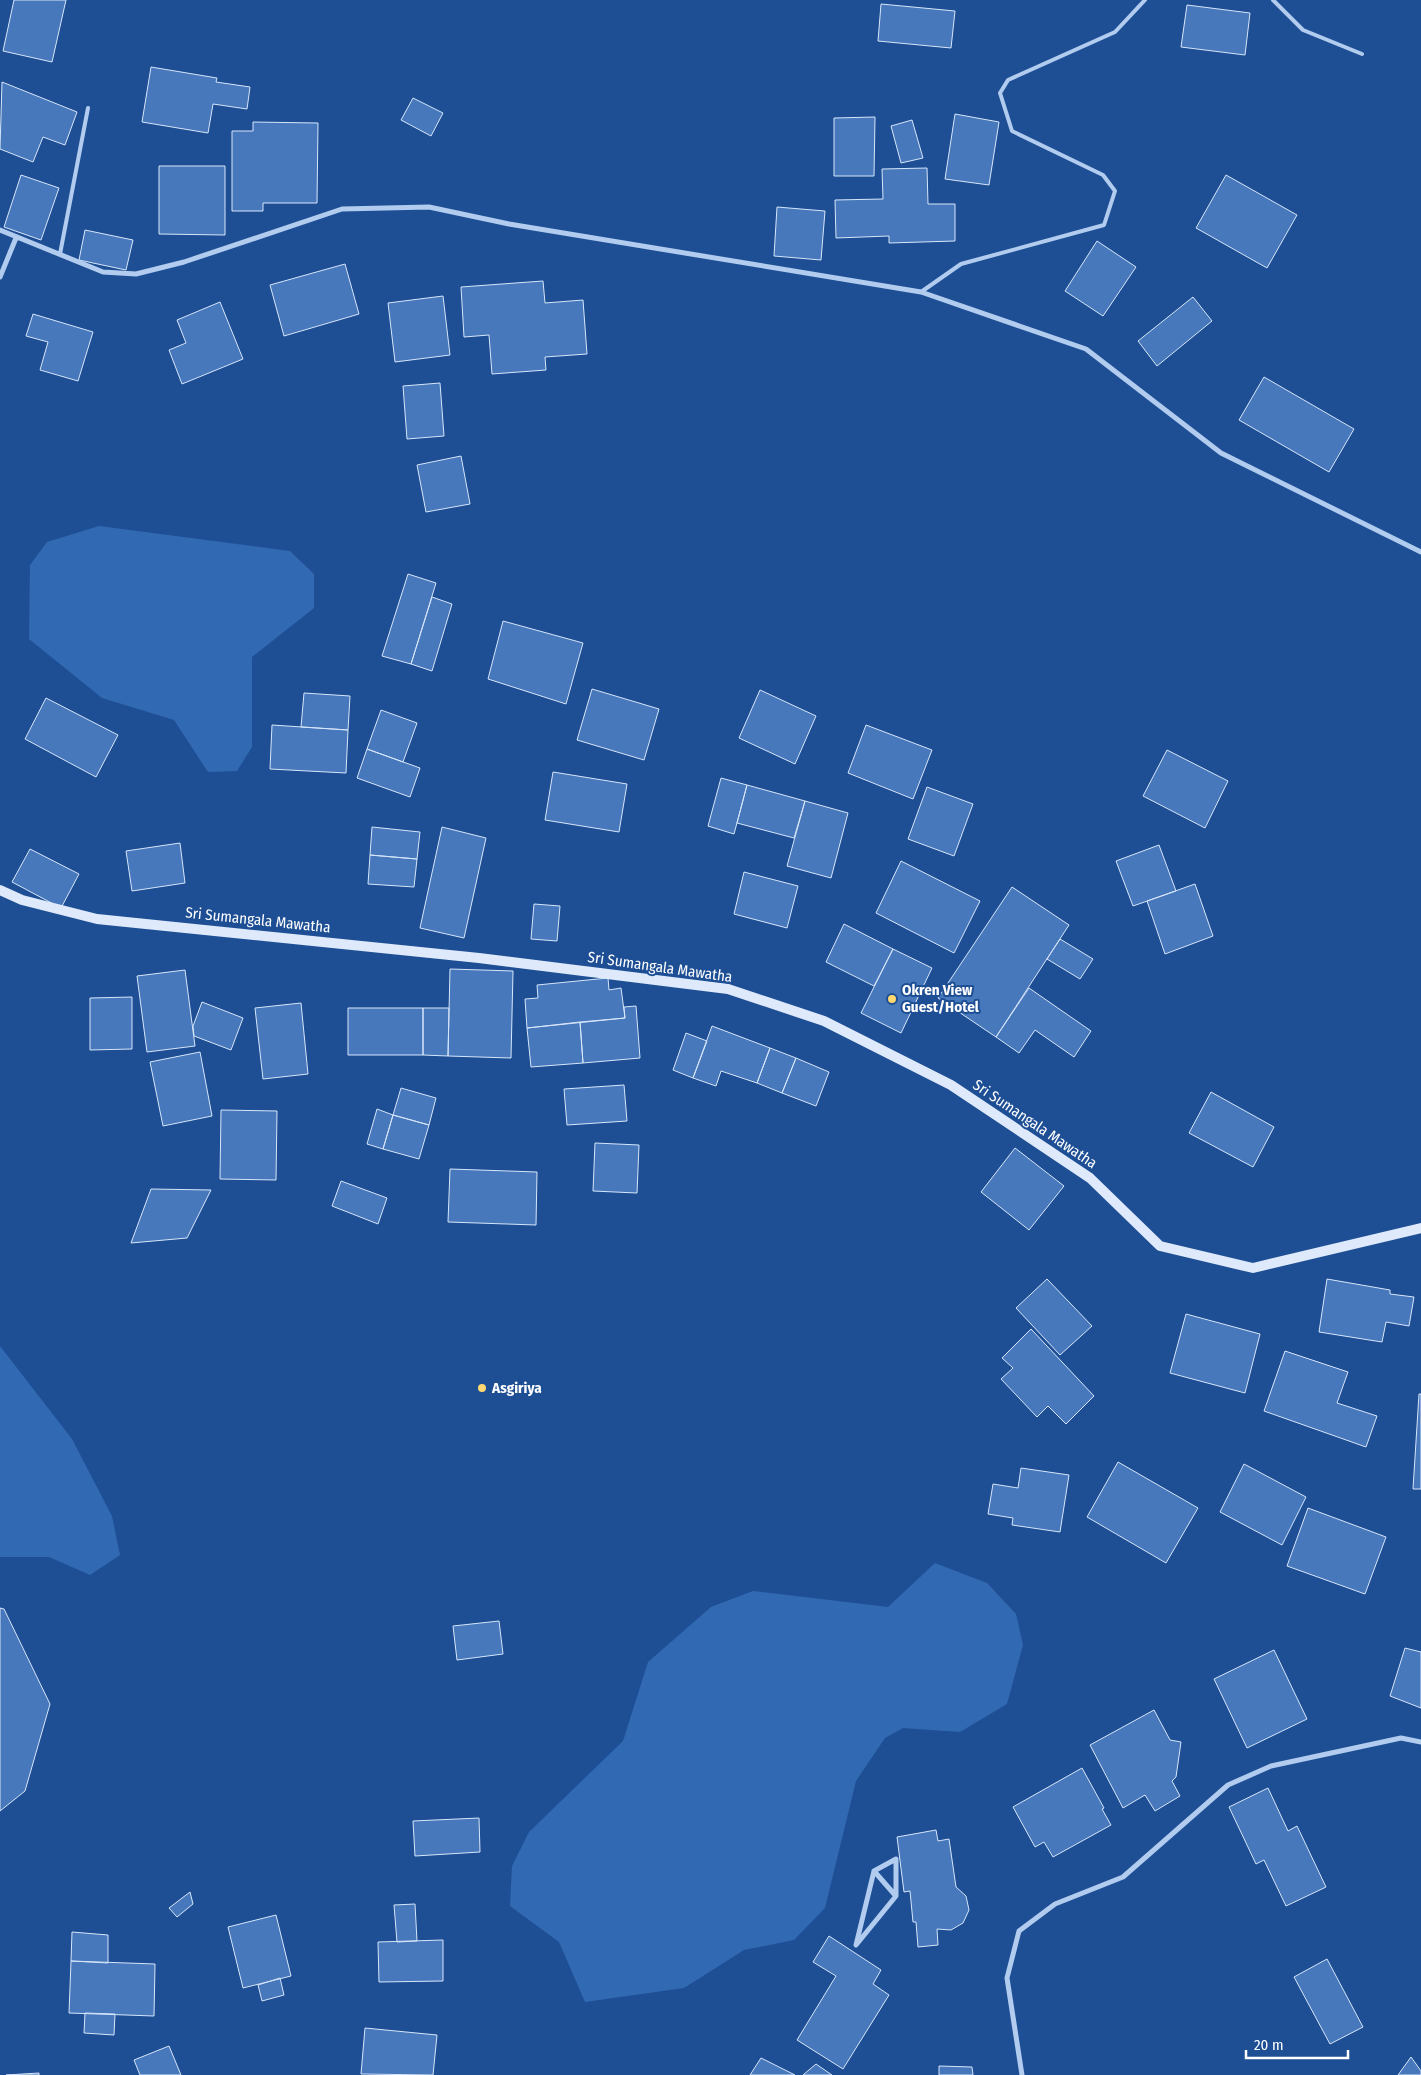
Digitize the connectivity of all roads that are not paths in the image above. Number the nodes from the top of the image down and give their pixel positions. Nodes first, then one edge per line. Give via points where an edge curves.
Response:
1 (1145, 0) edge
2 (1273, 0) edge
3 (1362, 54) dead end
4 (88, 108) dead end
5 (0, 230) edge
6 (16, 238) junction
7 (60, 254) junction
8 (0, 277) edge
9 (922, 292) junction
10 (1421, 552) edge
11 (0, 890) edge
12 (1421, 1228) edge
13 (1421, 1742) edge
14 (874, 1871) junction
15 (896, 1896) junction
16 (1022, 2075) edge

1 - 9 lane via 1115,32 1008,80 1000,93 1012,131 1104,175 1115,191 1104,225 961,264
2 - 3 lane via 1303,30
4 - 7 lane
5 - 6 street
6 - 7 street
6 - 8 street
7 - 9 street via 103,272 136,274 184,262 342,209 429,207 509,224
9 - 10 street via 1086,349 1222,453
11 - 12 street, Sri Sumangala Mawatha via 22,900 97,919 480,958 728,990 824,1021 951,1084 1090,1178 1160,1246 1253,1268
13 - 16 street via 1401,1738 1271,1766 1228,1785 1123,1877 1055,1904 1019,1931 1007,1978
14 - 15 street
14 - 15 street via 896,1859
14 - 15 street via 856,1945

